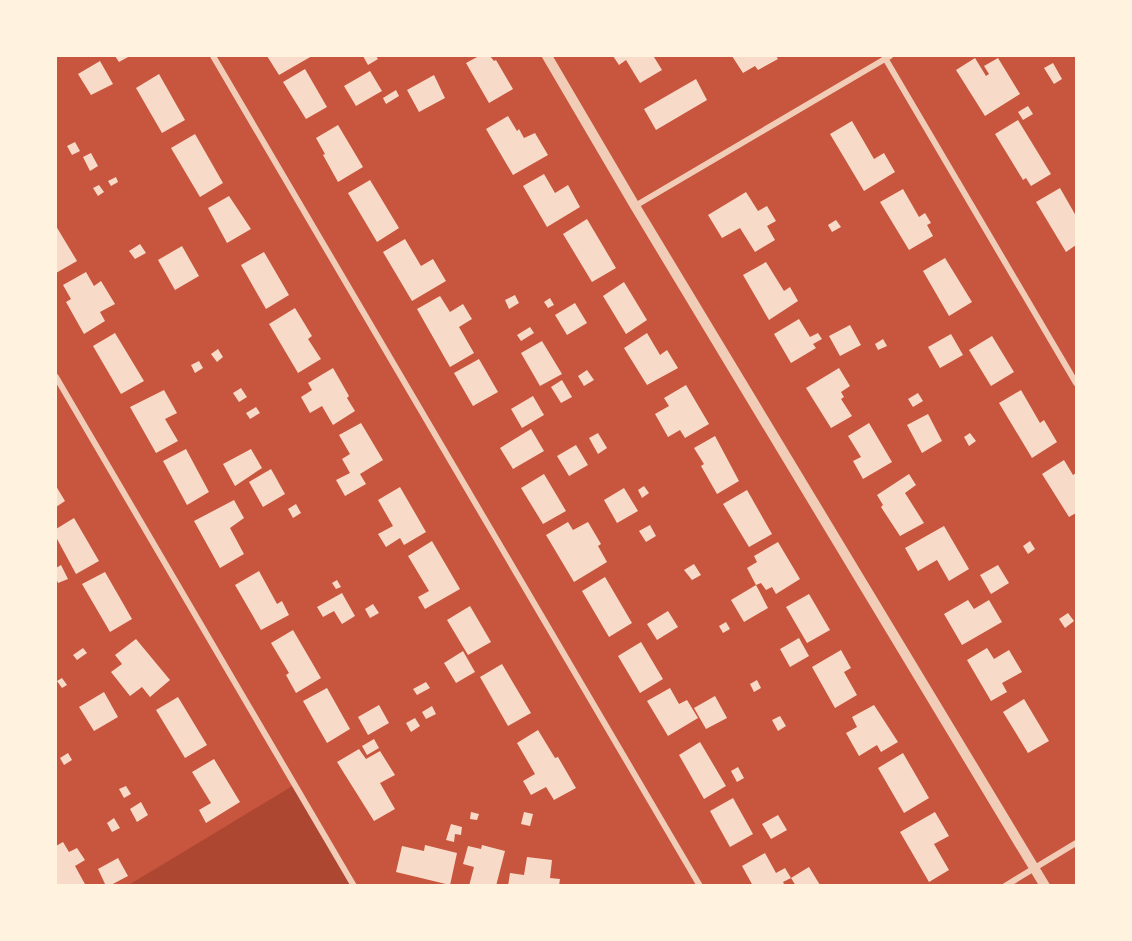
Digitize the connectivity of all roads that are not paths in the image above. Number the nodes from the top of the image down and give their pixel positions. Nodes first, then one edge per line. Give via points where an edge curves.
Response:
1 (213, 56) edge
2 (547, 56) edge
3 (887, 57) edge
4 (635, 206) junction
5 (56, 377) edge
6 (1077, 383) edge
7 (1077, 843) edge
8 (1035, 868) junction
9 (354, 885) edge
10 (700, 885) edge
11 (1005, 885) edge
12 (1045, 885) edge

1 - 10 street
2 - 4 street
3 - 4 street
3 - 6 street
4 - 8 street
5 - 9 street
7 - 8 street
8 - 11 street
8 - 12 street

